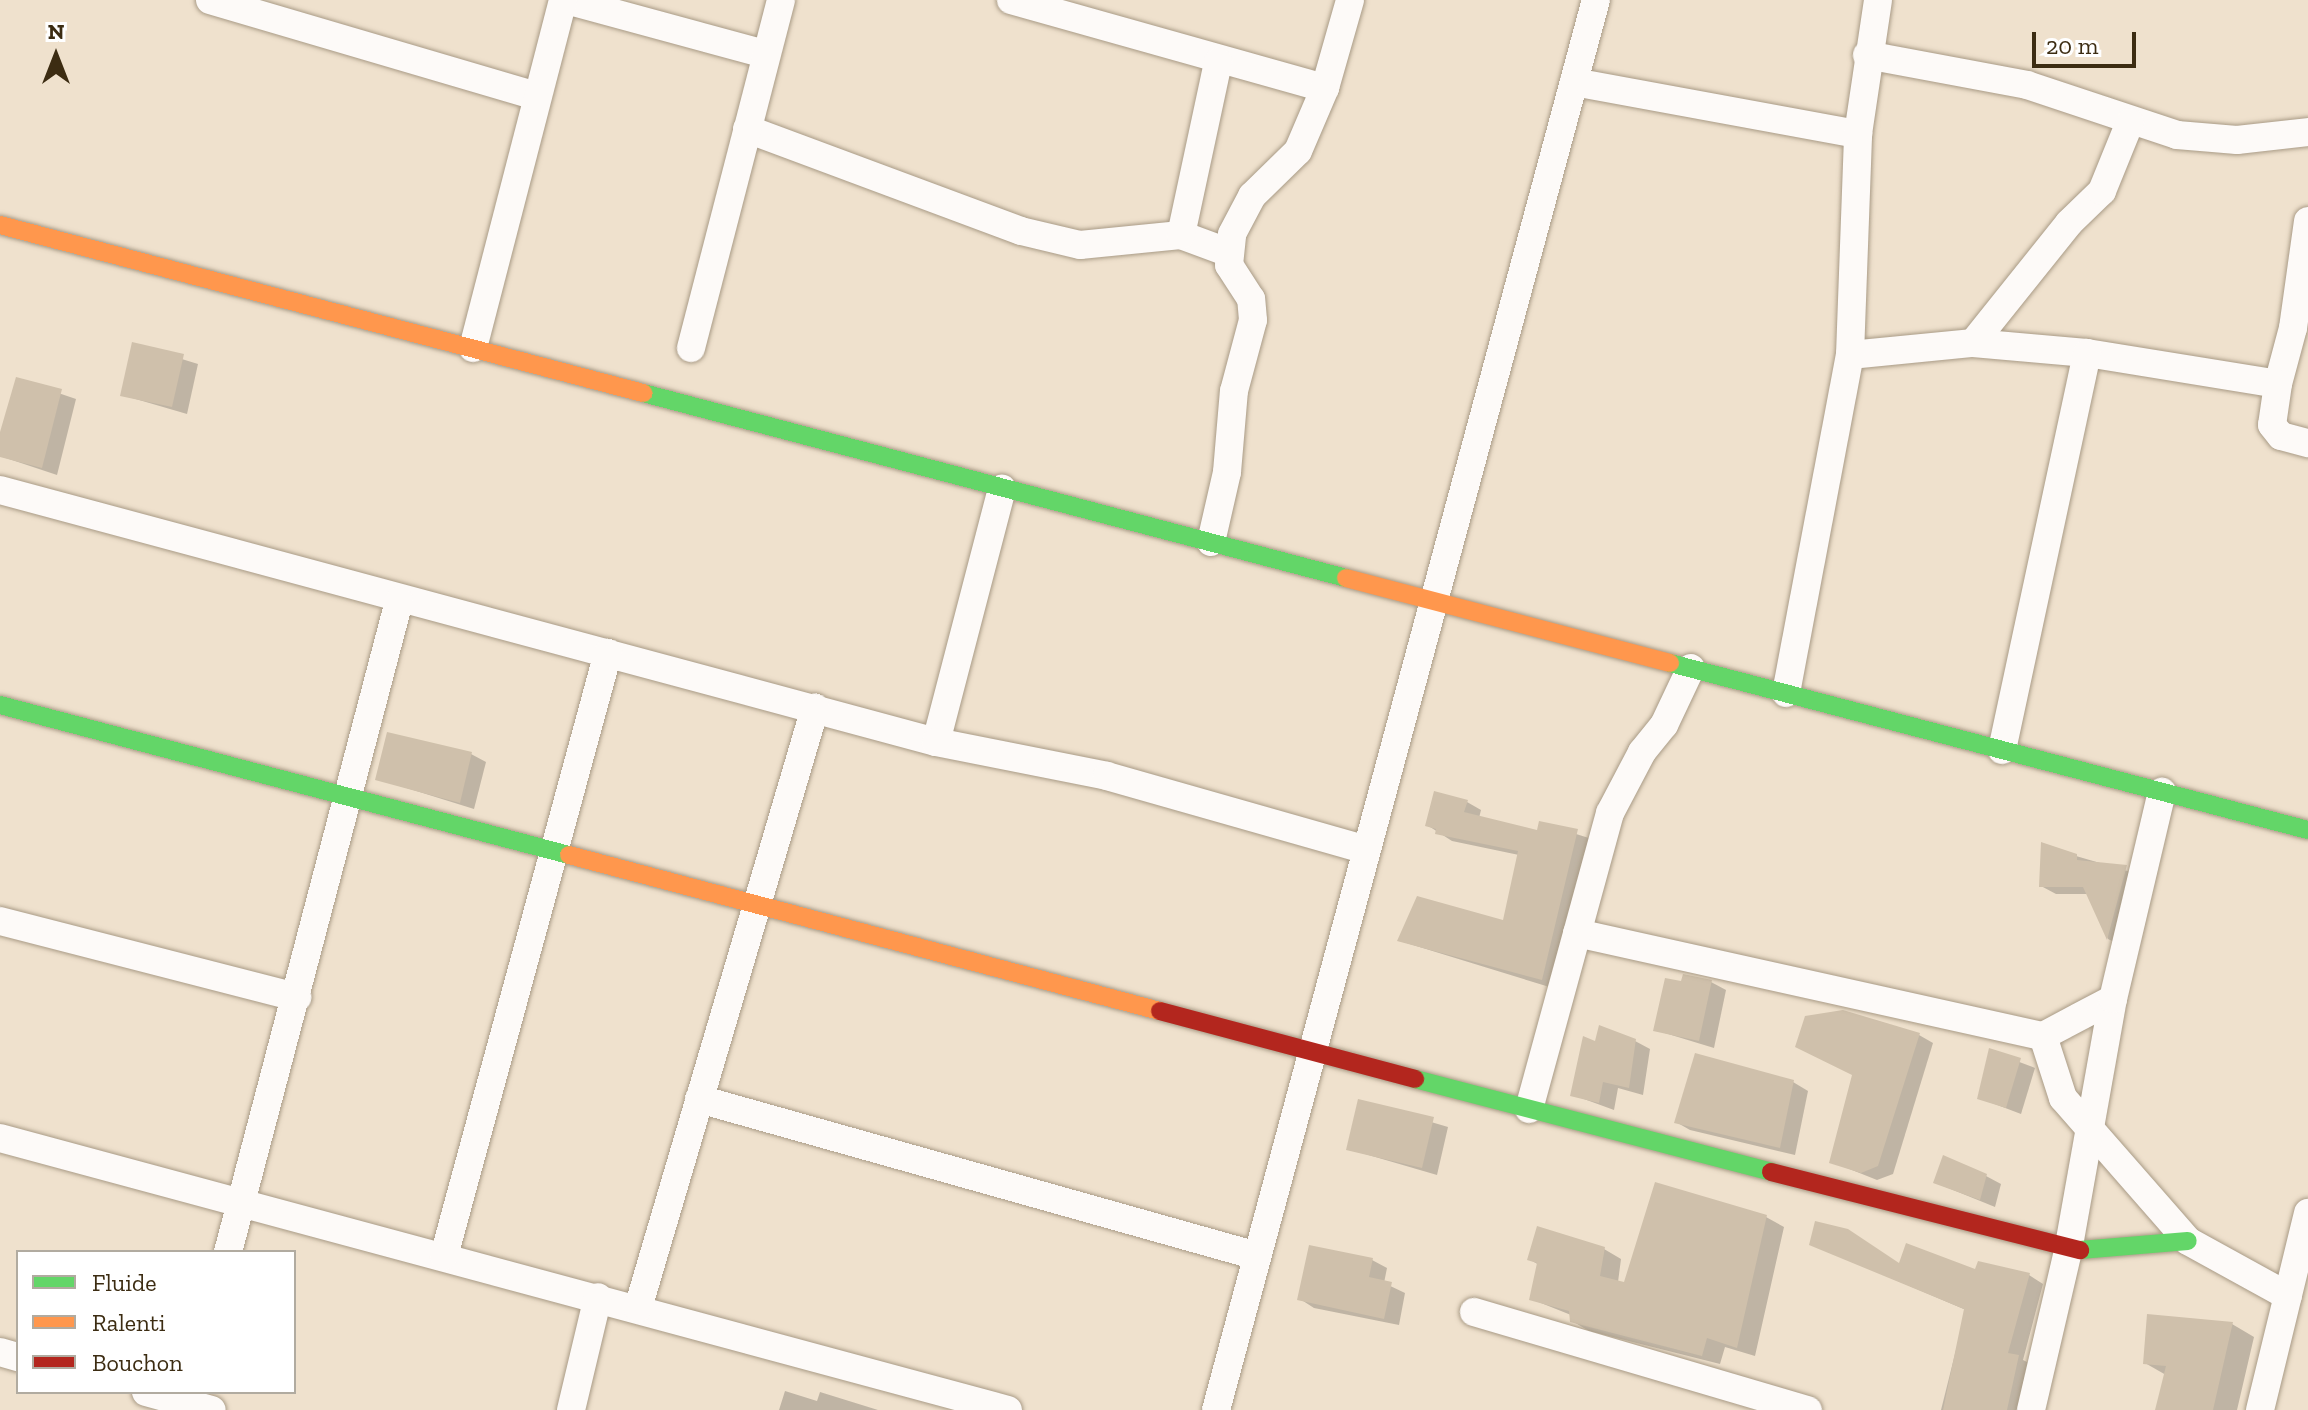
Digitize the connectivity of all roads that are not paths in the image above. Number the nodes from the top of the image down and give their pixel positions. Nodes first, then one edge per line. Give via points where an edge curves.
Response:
1 (210, 0) edge
2 (565, 0) edge
3 (781, 0) edge
4 (1011, 0) edge
5 (1350, 0) edge
6 (1596, 0) edge
7 (1878, 0) edge
8 (282, 10) edge
9 (765, 54) junction
10 (1867, 55) junction
11 (1218, 62) junction
12 (1574, 82) junction
13 (1325, 88) junction
14 (537, 96) junction
15 (2130, 122) junction
16 (747, 129) junction
17 (2308, 132) edge
18 (1858, 134) junction
19 (2308, 221) edge
20 (0, 225) edge
21 (1181, 235) junction
22 (1227, 252) junction
23 (2301, 329) edge
24 (1973, 343) junction
25 (473, 348) junction
26 (691, 348) dead end
27 (2087, 353) junction
28 (1850, 355) junction
29 (2278, 384) junction
30 (2308, 443) edge
31 (1002, 488) junction
32 (0, 490) edge
33 (1211, 542) junction
34 (399, 601) junction
35 (1434, 601) junction
36 (608, 653) junction
37 (1691, 668) junction
38 (1786, 693) junction
39 (0, 705) edge
40 (815, 708) junction
41 (936, 742) junction
42 (2002, 750) junction
43 (2162, 792) junction
44 (351, 798) junction
45 (2308, 830) edge
46 (1366, 850) junction
47 (552, 851) junction
48 (755, 904) junction
49 (0, 921) edge
50 (1577, 933) junction
51 (297, 997) junction
52 (2113, 999) junction
53 (2043, 1036) junction
54 (1312, 1052) junction
55 (699, 1099) junction
56 (1529, 1109) junction
57 (2090, 1132) junction
58 (0, 1138) edge
59 (242, 1204) junction
60 (2308, 1213) edge
61 (2188, 1241) junction
62 (229, 1250) edge
63 (2068, 1251) junction
64 (444, 1256) junction
65 (1257, 1256) junction
66 (2288, 1296) junction
67 (598, 1297) junction
68 (638, 1308) junction
69 (1474, 1312) dead end
70 (154, 1394) edge
71 (185, 1402) edge
72 (212, 1410) edge
73 (571, 1410) edge
74 (1008, 1410) edge
75 (1216, 1410) edge
76 (1808, 1410) edge
77 (2031, 1410) edge
78 (2260, 1410) edge

1 - 8 street
2 - 9 street
2 - 14 street
3 - 9 street
4 - 11 street
5 - 13 street
6 - 12 street
7 - 10 street
8 - 14 street
9 - 16 street
10 - 15 street via 2027,85
10 - 18 street
11 - 13 street
11 - 21 street
12 - 18 street
12 - 35 street
13 - 22 street via 1298,151 1240,213
14 - 25 street
15 - 17 street via 2211,140
15 - 24 street via 2102,191 2069,223
16 - 21 street via 1021,231 1080,245
16 - 26 street
18 - 28 street
19 - 23 street
20 - 25 street
21 - 22 street
22 - 33 street via 1233,276 1251,299 1253,320 1234,391 1227,472
23 - 29 street
24 - 27 street
24 - 28 street
25 - 31 street
27 - 29 street
27 - 42 street
28 - 38 street
29 - 30 street via 2272,425 2281,436
31 - 33 street
31 - 41 street
32 - 34 street
33 - 35 street
34 - 36 street
34 - 44 street
35 - 37 street
35 - 46 street
36 - 40 street
36 - 47 street
37 - 38 street
37 - 50 street via 1664,725 1642,752 1610,813
38 - 42 street
39 - 44 street
40 - 41 street
40 - 48 street
41 - 46 street via 1107,776
42 - 43 street
43 - 45 street
43 - 52 street
44 - 47 street
44 - 51 street
46 - 54 street
47 - 48 street
47 - 64 street
48 - 54 street
48 - 55 street
49 - 51 street
50 - 53 street
50 - 56 street
51 - 59 street
52 - 53 street
52 - 57 street
53 - 57 street via 2053,1078
54 - 56 street
54 - 65 street
55 - 65 street
55 - 68 street
56 - 63 street
57 - 61 street
57 - 63 street
58 - 59 street
59 - 62 street
59 - 64 street
60 - 66 street
61 - 63 street
61 - 66 street
63 - 77 street
64 - 67 street
65 - 75 street
66 - 78 street
67 - 68 street
67 - 73 street
68 - 74 street
69 - 76 street
70 - 71 street
71 - 72 street

